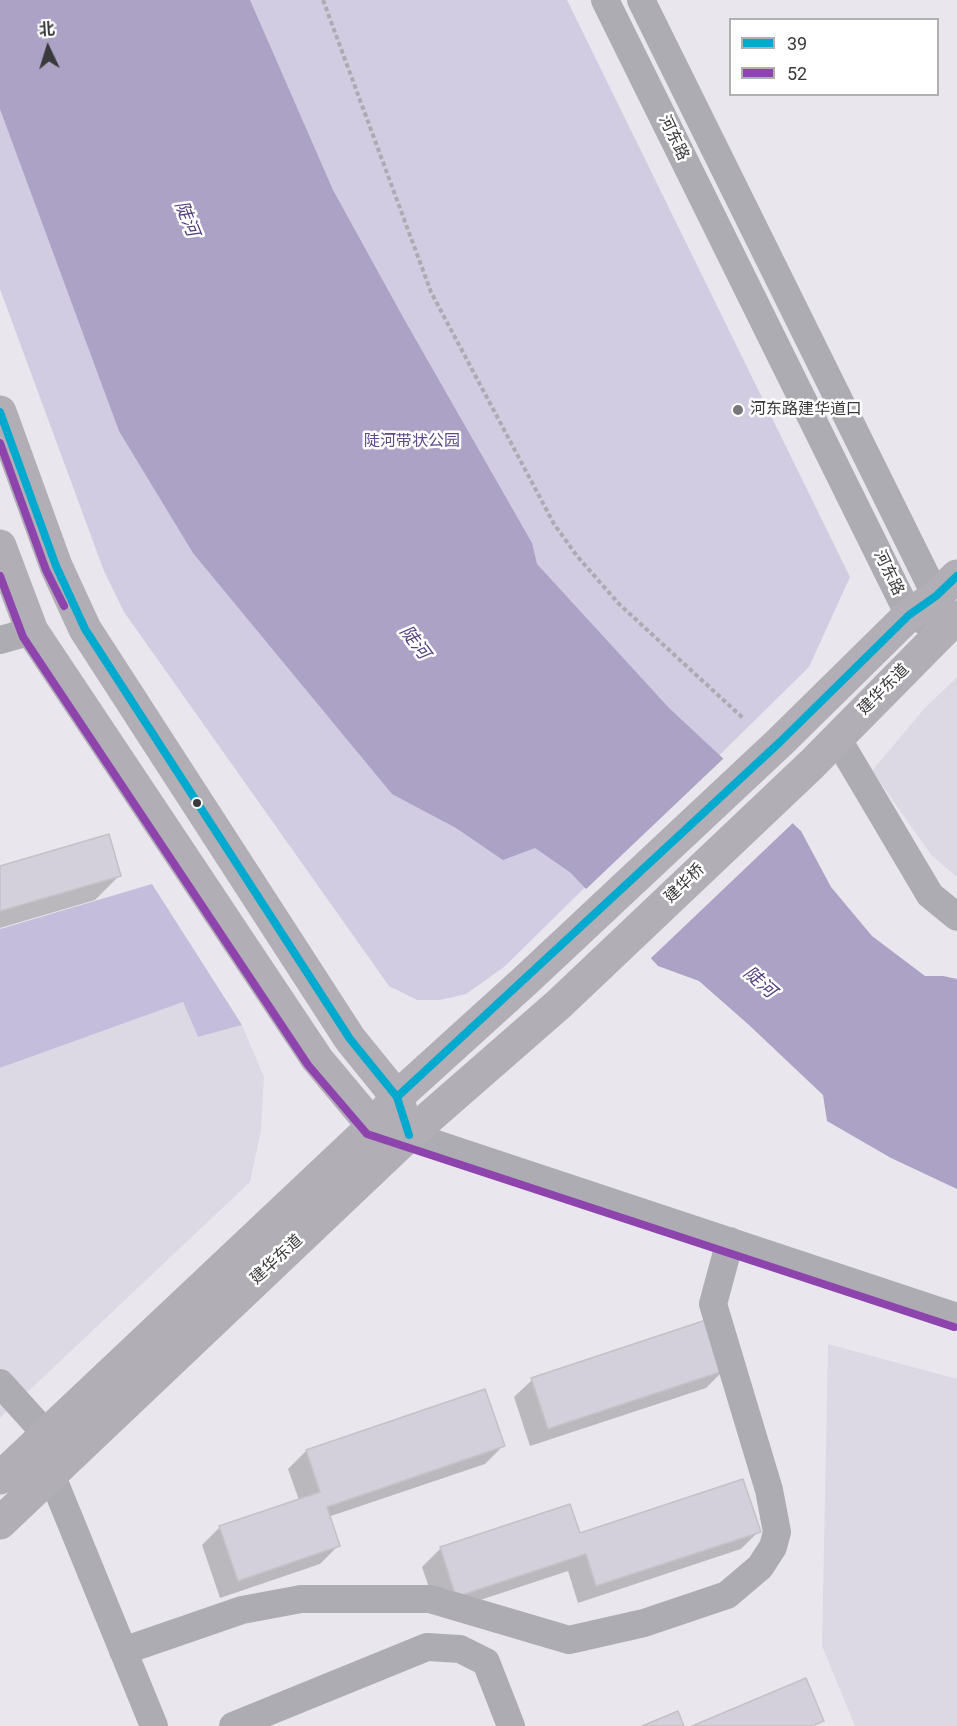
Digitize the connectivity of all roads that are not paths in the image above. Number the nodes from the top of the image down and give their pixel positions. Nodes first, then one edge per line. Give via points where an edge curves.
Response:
1 (605, 0) edge
2 (641, 0) edge
3 (0, 412) edge
4 (0, 546) edge
5 (949, 604) edge
6 (909, 615) junction
7 (32, 631) junction
8 (0, 640) edge
9 (837, 738) junction
10 (812, 764) joint
11 (957, 917) edge
12 (559, 1004) joint
13 (397, 1097) junction
14 (373, 1126) junction
15 (409, 1135) junction
16 (730, 1240) junction
17 (957, 1317) edge
18 (0, 1383) edge
19 (46, 1434) junction
20 (51, 1474) junction
21 (0, 1478) edge
22 (0, 1522) edge
23 (123, 1651) junction
24 (504, 1724) edge
25 (154, 1726) edge
26 (232, 1726) edge

1 - 6 street, 河东路
2 - 5 street, 河东路
3 - 13 main road via 56,566 85,628 350,1039
4 - 7 main road
5 - 6 main road
5 - 9 main road, 建华东道
6 - 13 main road, 建华东道 via 780,742
7 - 8 street
7 - 14 main road via 317,1059
9 - 10 main road, 建华东道
9 - 11 street via 930,895
10 - 12 main road, 建华桥
12 - 15 main road, 建华东道
13 - 14 main road, 建华东道
13 - 15 main road
14 - 15 main road
14 - 19 main road, 建华东道
15 - 16 street
15 - 20 main road, 建华东道
16 - 17 street
16 - 23 street via 713,1304 769,1490 777,1532 760,1567 727,1595 644,1623 569,1640 430,1599 301,1599 242,1610
18 - 19 street
19 - 20 street
19 - 21 main road, 建华东道
20 - 22 main road, 建华东道
20 - 23 street
23 - 25 street
24 - 26 street via 486,1662 460,1648 427,1647

